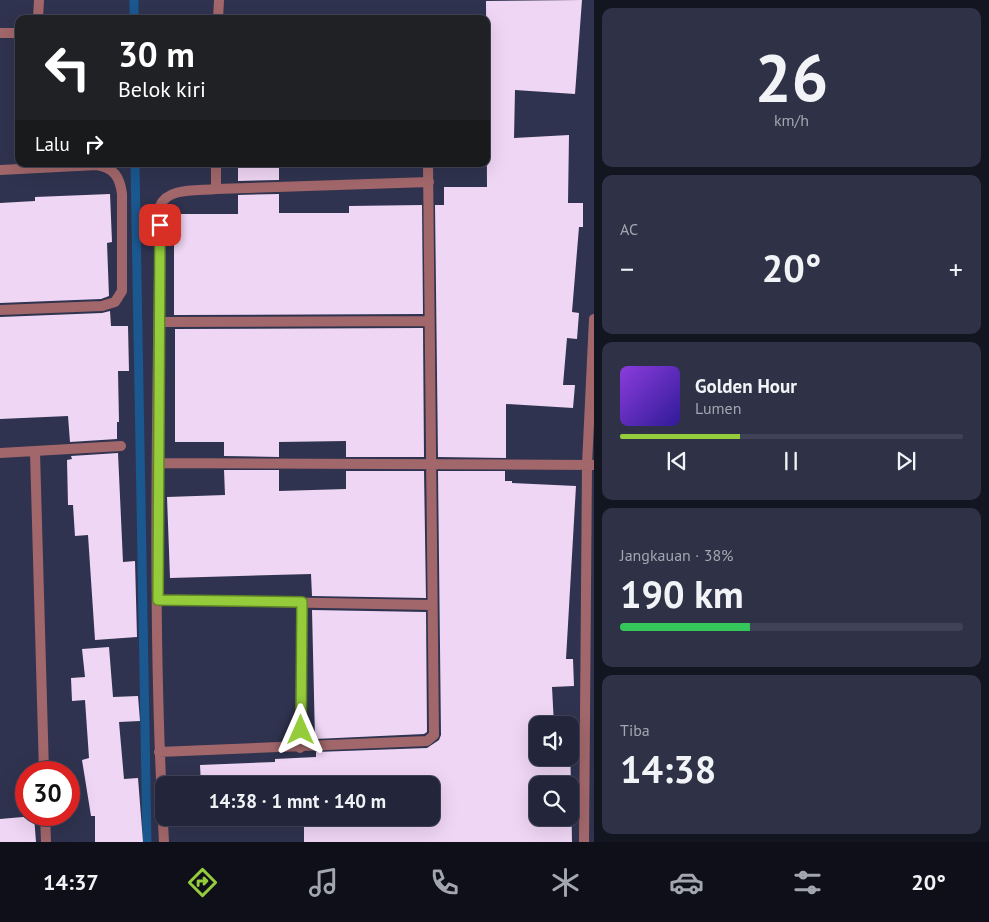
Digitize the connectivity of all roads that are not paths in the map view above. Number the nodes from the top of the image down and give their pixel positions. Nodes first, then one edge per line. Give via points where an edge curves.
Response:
1 (39, 0) edge
2 (219, 0) edge
3 (38, 15) edge
4 (218, 15) edge
5 (0, 33) edge
6 (15, 33) edge
7 (58, 167) edge
8 (107, 167) edge
9 (216, 167) edge
10 (428, 167) edge
11 (0, 170) edge
12 (429, 182) junction
13 (216, 189) junction
14 (0, 310) edge
15 (594, 319) edge
16 (429, 321) junction
17 (159, 322) junction
18 (122, 446) dead end
19 (35, 452) junction
20 (0, 453) edge
21 (157, 463) junction
22 (431, 463) junction
23 (591, 465) edge
24 (158, 600) junction
25 (302, 602) junction
26 (432, 605) junction
27 (300, 748) junction
28 (159, 752) junction
29 (44, 761) edge
30 (45, 826) edge
31 (46, 842) edge
32 (164, 842) edge
33 (584, 842) edge

1 - 3 street
2 - 4 street
5 - 6 street
7 - 11 street
8 - 14 street via 121,182 122,194 122,291 115,302 102,306
9 - 13 street
10 - 12 street
12 - 13 street
12 - 16 street
13 - 17 street via 172,194 163,199 160,206
15 - 23 street
16 - 17 street
16 - 22 street
17 - 21 street
18 - 19 street
19 - 20 street
19 - 29 street
21 - 22 street
21 - 24 street
22 - 23 street
22 - 26 street
23 - 33 street
24 - 25 street
24 - 28 street
25 - 26 street
25 - 27 street
26 - 27 street via 436,730 431,739
27 - 28 street
28 - 32 street
30 - 31 street

